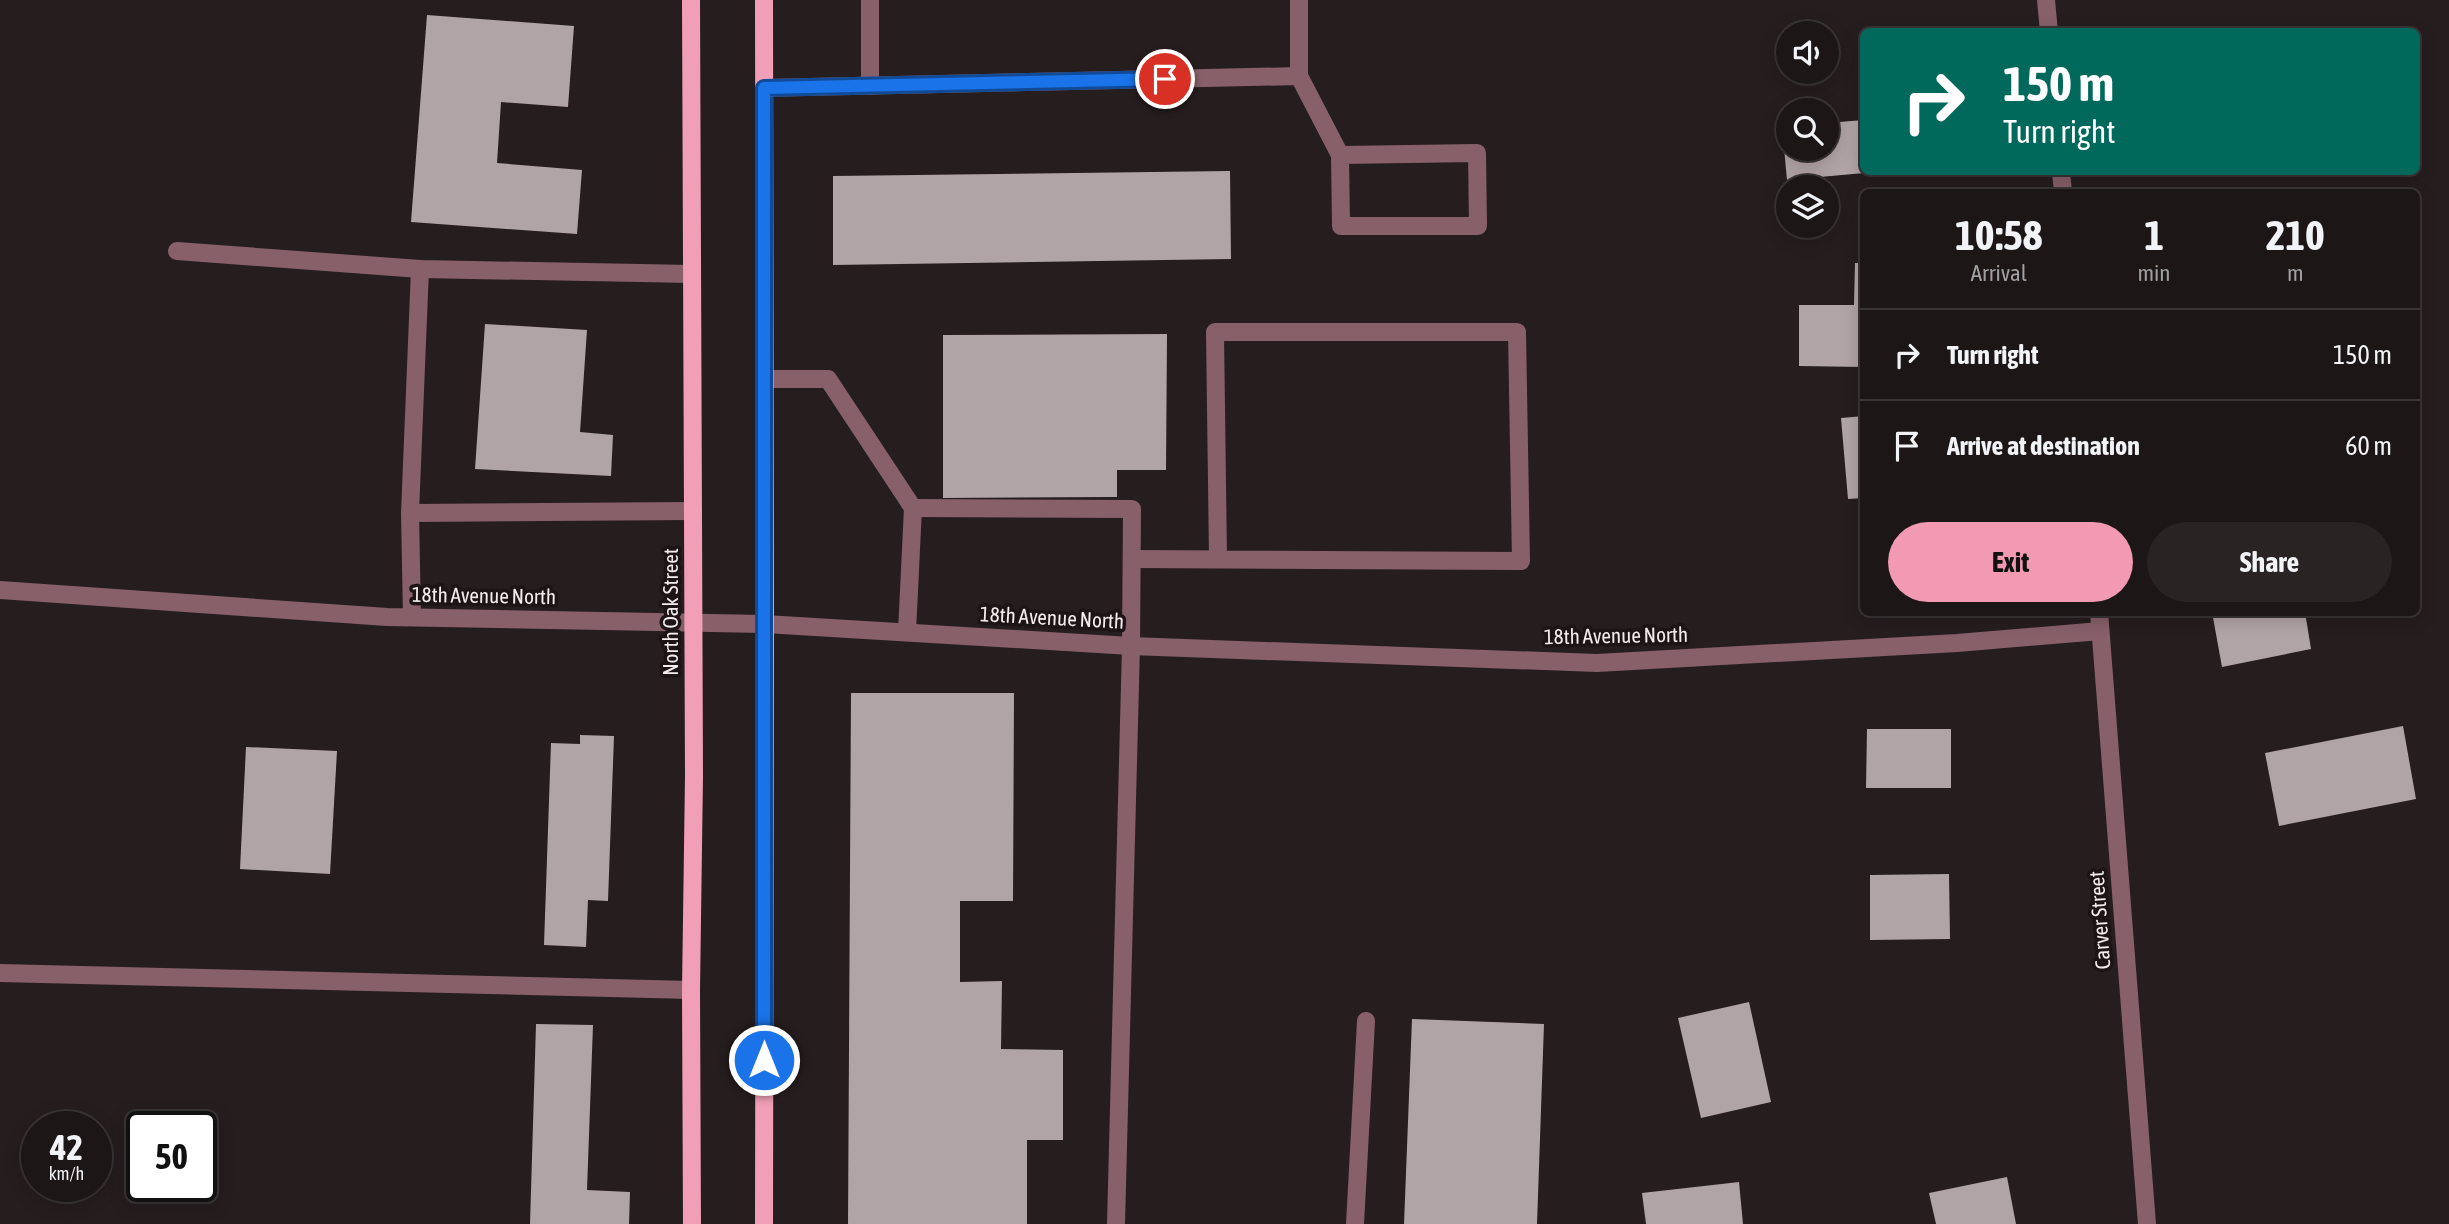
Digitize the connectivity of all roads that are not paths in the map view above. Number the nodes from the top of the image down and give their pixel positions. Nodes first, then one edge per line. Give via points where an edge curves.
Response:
1 (691, 0) edge
2 (764, 0) edge
3 (870, 0) edge
4 (1298, 0) edge
5 (2046, 0) edge
6 (2049, 28) edge
7 (1299, 76) junction
8 (870, 86) junction
9 (764, 88) junction
10 (1340, 155) junction
11 (177, 251) dead end
12 (420, 269) junction
13 (692, 274) junction
14 (765, 379) junction
15 (913, 508) junction
16 (693, 511) junction
17 (410, 513) junction
18 (1218, 558) junction
19 (1132, 559) junction
20 (0, 590) edge
21 (2099, 616) edge
22 (412, 617) junction
23 (693, 622) junction
24 (765, 624) junction
25 (2101, 631) junction
26 (907, 632) junction
27 (1131, 646) junction
28 (0, 973) edge
29 (691, 990) junction
30 (1366, 1021) dead end
31 (692, 1224) edge
32 (764, 1224) edge
33 (1116, 1224) edge
34 (1355, 1224) edge
35 (2147, 1224) edge

1 - 13 main road, North Oak Street
2 - 9 main road
3 - 8 street
4 - 7 street
5 - 6 street
7 - 8 street
7 - 10 street
8 - 9 street
9 - 14 main road
10 - 10 street via 1341,226 1478,226 1477,153
11 - 12 street
12 - 13 street
12 - 17 street
13 - 16 main road, North Oak Street
14 - 15 street via 828,379
14 - 24 main road
15 - 19 street via 1132,509
15 - 26 street
16 - 17 street
16 - 23 main road, North Oak Street
17 - 22 street
18 - 18 street via 1521,561 1517,332 1215,332
18 - 19 street
19 - 27 street
20 - 22 street, 18th Avenue North
21 - 25 street, Carver Street
22 - 23 street, 18th Avenue North
23 - 24 street, 18th Avenue North
23 - 29 main road, North Oak Street
24 - 26 street, 18th Avenue North
24 - 32 main road
25 - 27 street, 18th Avenue North via 1597,663
25 - 35 street, Carver Street
26 - 27 street, 18th Avenue North
27 - 33 street
28 - 29 street
29 - 31 main road, North Oak Street
30 - 34 street

